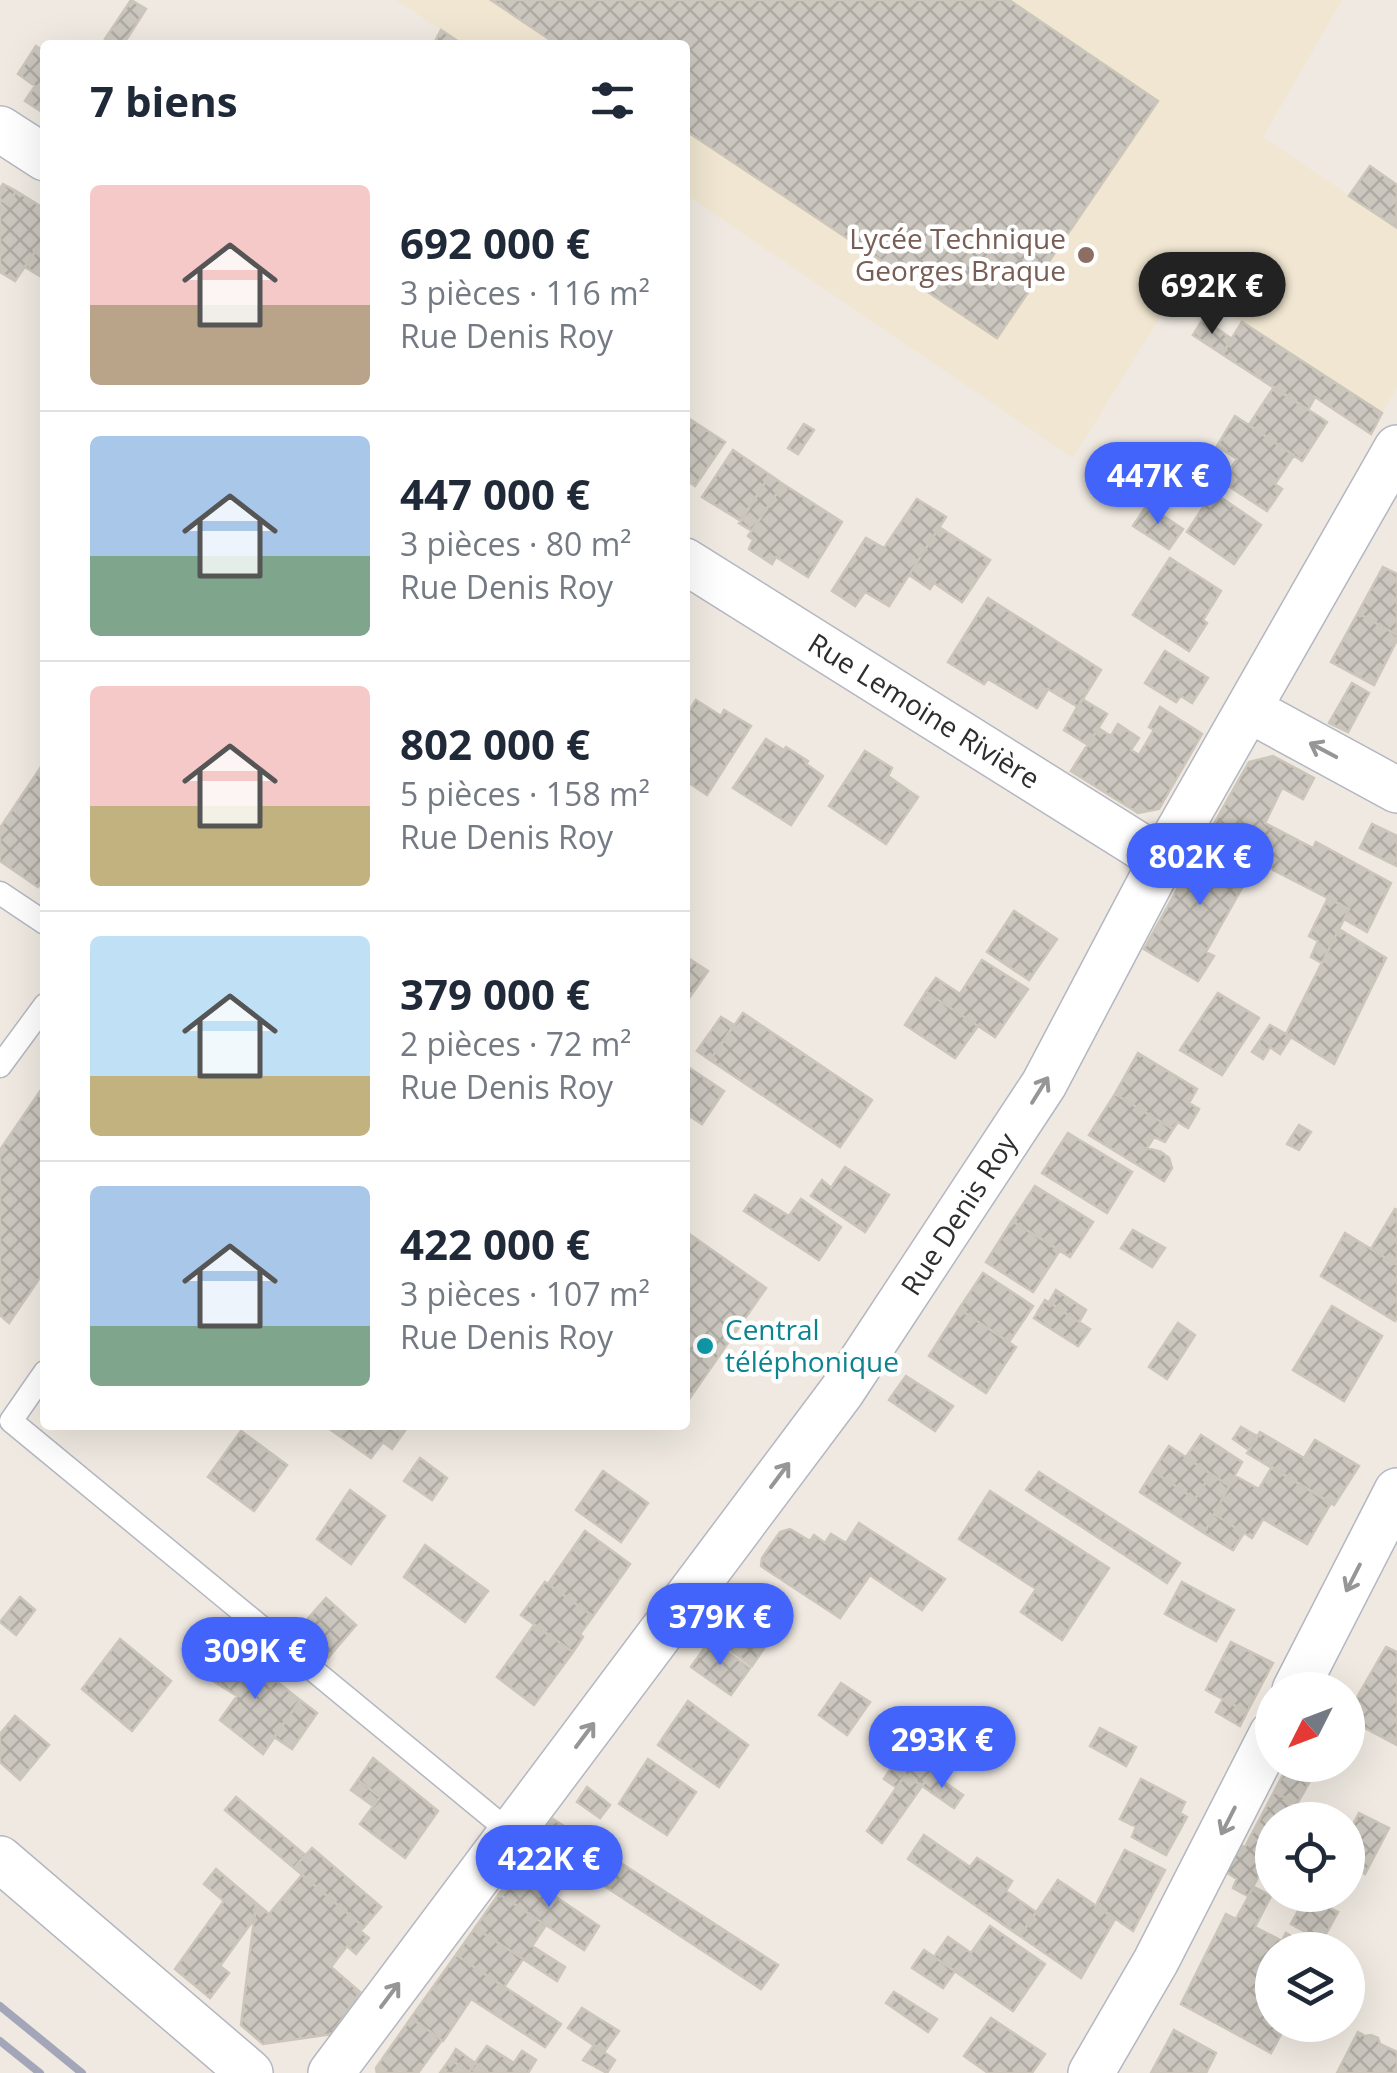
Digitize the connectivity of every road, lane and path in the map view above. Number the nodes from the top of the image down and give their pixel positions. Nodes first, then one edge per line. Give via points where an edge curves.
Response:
1 (0, 129) edge
2 (40, 155) edge
3 (1397, 448) edge
4 (690, 565) edge
5 (1250, 710) junction
6 (1397, 790) edge
7 (1162, 860) junction
8 (0, 894) edge
9 (40, 921) edge
10 (40, 1012) edge
11 (0, 1066) edge
12 (40, 1378) edge
13 (5, 1416) edge
14 (1397, 1492) edge
15 (1304, 1672) edge
16 (1255, 1767) edge
17 (511, 1832) junction
18 (0, 1859) edge
19 (250, 2073) edge
20 (332, 2073) edge
21 (1091, 2073) edge

1 - 2 street
3 - 5 street, Rue Denis Roy
4 - 7 street, Rue Lemoine Rivière
6 -> 5 street
5 - 7 street, Rue Denis Roy
17 -> 7 street, Rue Denis Roy via 842,1391 1044,1084
8 - 9 lane
10 - 11 lane
12 - 13 lane
13 - 17 lane
14 -> 15 street
16 -> 21 street
20 -> 17 street, Rue Denis Roy
18 - 19 street

